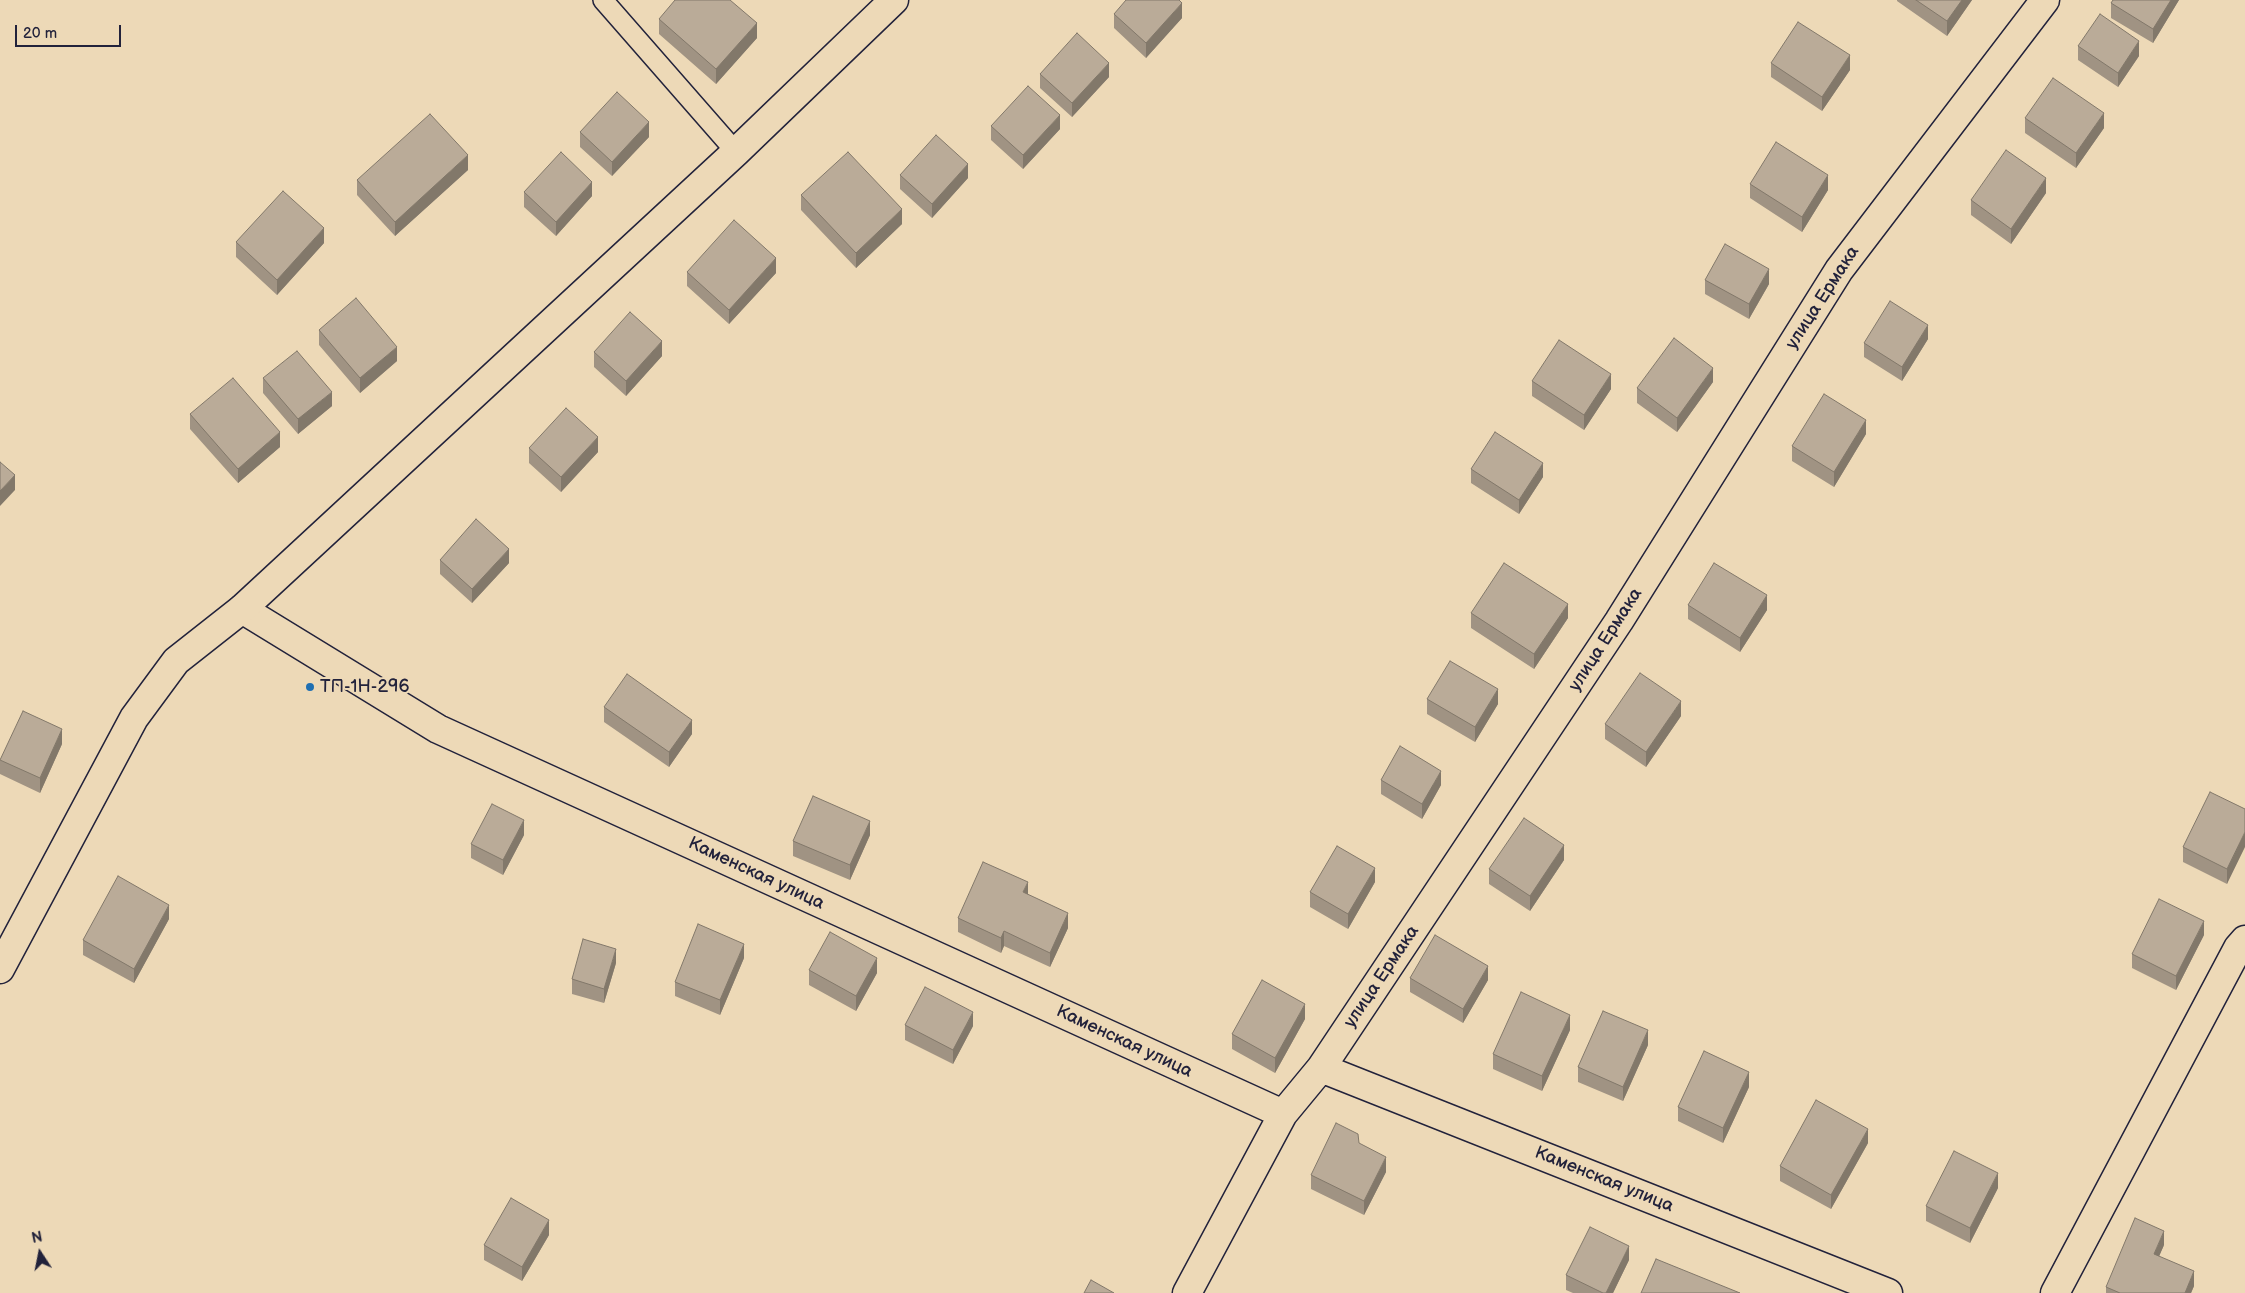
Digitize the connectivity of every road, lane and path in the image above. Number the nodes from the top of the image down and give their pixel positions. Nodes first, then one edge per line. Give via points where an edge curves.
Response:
1 (604, 0) edge
2 (894, 0) edge
3 (2045, 0) edge
4 (736, 152) junction
5 (242, 609) junction
6 (2245, 940) edge
7 (0, 969) edge
8 (1321, 1068) junction
9 (1283, 1114) junction
10 (1187, 1293) edge
11 (1888, 1293) edge
12 (2056, 1293) edge

1 - 4 lane
2 - 4 street
3 - 8 street, улица Ермака via 1839,270 1619,622
4 - 5 street
5 - 7 street via 176,661 134,718
5 - 9 street, Каменская улица via 438,729
6 - 12 street
8 - 9 street, улица Ермака
8 - 11 street, Каменская улица
9 - 10 street, улица Ермака

